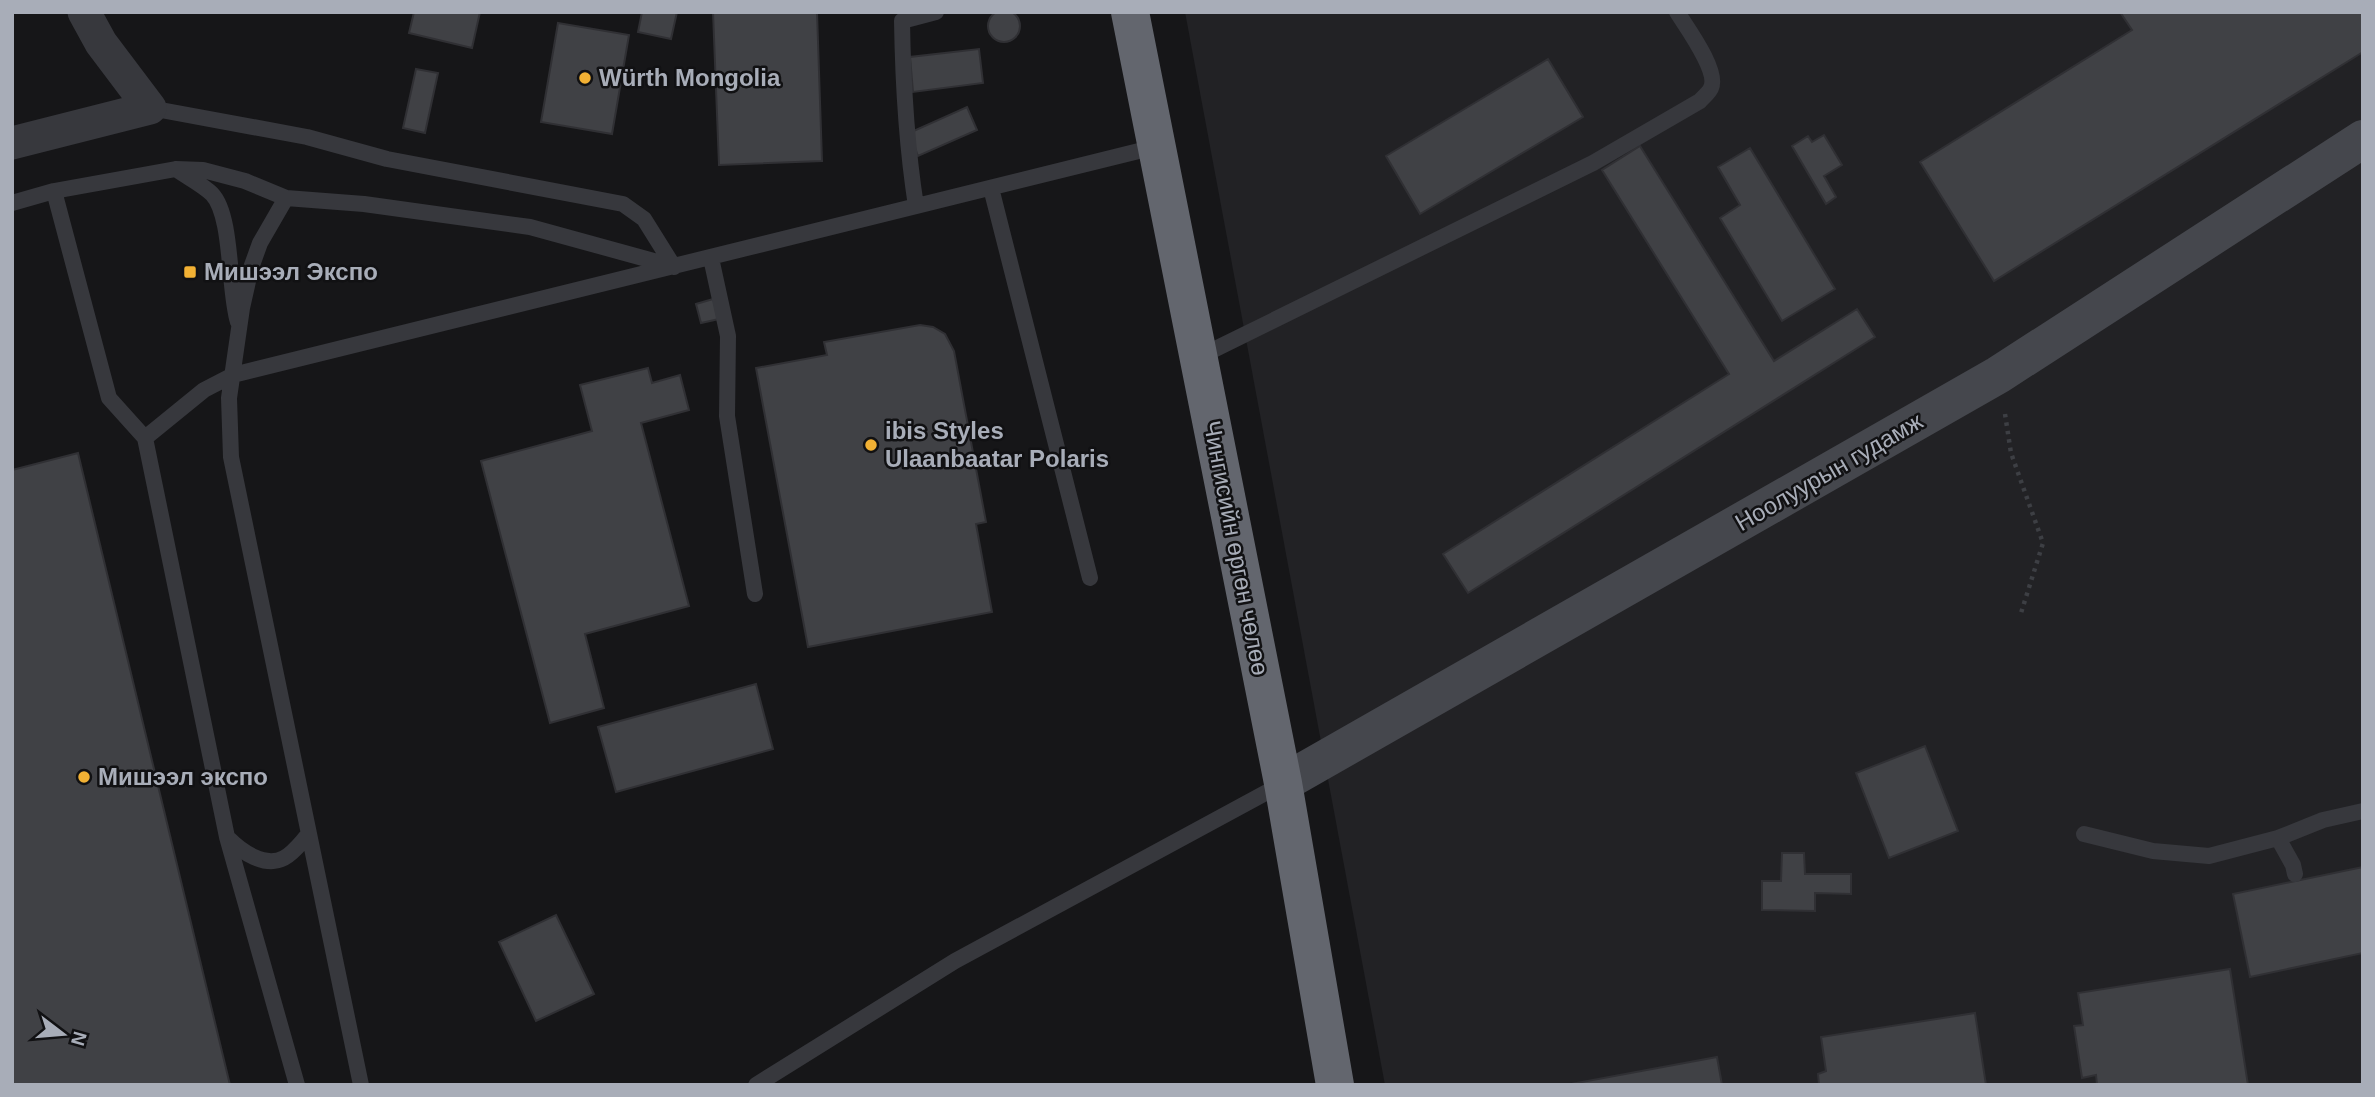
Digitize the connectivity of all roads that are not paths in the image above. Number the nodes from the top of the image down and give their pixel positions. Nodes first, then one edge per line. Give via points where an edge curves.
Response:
1 (84, 12) edge
2 (936, 12) edge
3 (1130, 12) edge
4 (1677, 12) edge
5 (150, 108) junction
6 (2363, 139) edge
7 (12, 143) edge
8 (1155, 147) junction
9 (176, 169) junction
10 (991, 188) junction
11 (54, 191) junction
12 (286, 198) junction
13 (12, 203) edge
14 (916, 206) junction
15 (710, 258) junction
16 (674, 267) junction
17 (240, 329) junction
18 (1197, 358) junction
19 (233, 375) junction
20 (145, 438) junction
21 (1090, 578) dead end
22 (755, 594) dead end
23 (1283, 783) junction
24 (2363, 811) edge
25 (309, 834) junction
26 (2084, 834) dead end
27 (227, 837) junction
28 (2278, 838) junction
29 (2295, 874) dead end
30 (297, 1085) edge
31 (361, 1085) edge
32 (756, 1085) edge
33 (1335, 1085) edge

1 - 5 street via 101,44
2 - 14 lane via 902,21 903,107
3 - 8 highway, Чингисийн өргөн чөлөө
4 - 18 lane via 1709,64 1713,79 1700,101 1593,163
5 - 7 street
5 - 16 lane via 623,204 644,219
6 - 23 street, Ноолуурын гудамж via 1998,375
8 - 10 lane
8 - 18 highway, Чингисийн өргөн чөлөө
9 - 11 lane
9 - 12 lane via 203,170
9 - 17 lane via 213,195 220,210 232,306
10 - 14 lane
10 - 21 lane
11 - 13 lane
11 - 20 lane via 109,398
12 - 16 lane via 530,227
12 - 17 lane via 260,243
14 - 15 lane
15 - 16 lane
15 - 22 lane via 728,337 727,416
16 - 19 lane
17 - 19 lane
18 - 23 highway, Чингисийн өргөн чөлөө
19 - 20 lane via 204,390
19 - 25 lane via 231,457
20 - 27 lane
23 - 32 lane via 955,961
23 - 33 highway, Чингисийн өргөн чөлөө
24 - 28 lane via 2323,820
25 - 27 lane via 286,857 266,861 246,854
25 - 31 lane
26 - 28 lane via 2153,851 2210,856
27 - 30 lane
28 - 29 lane

